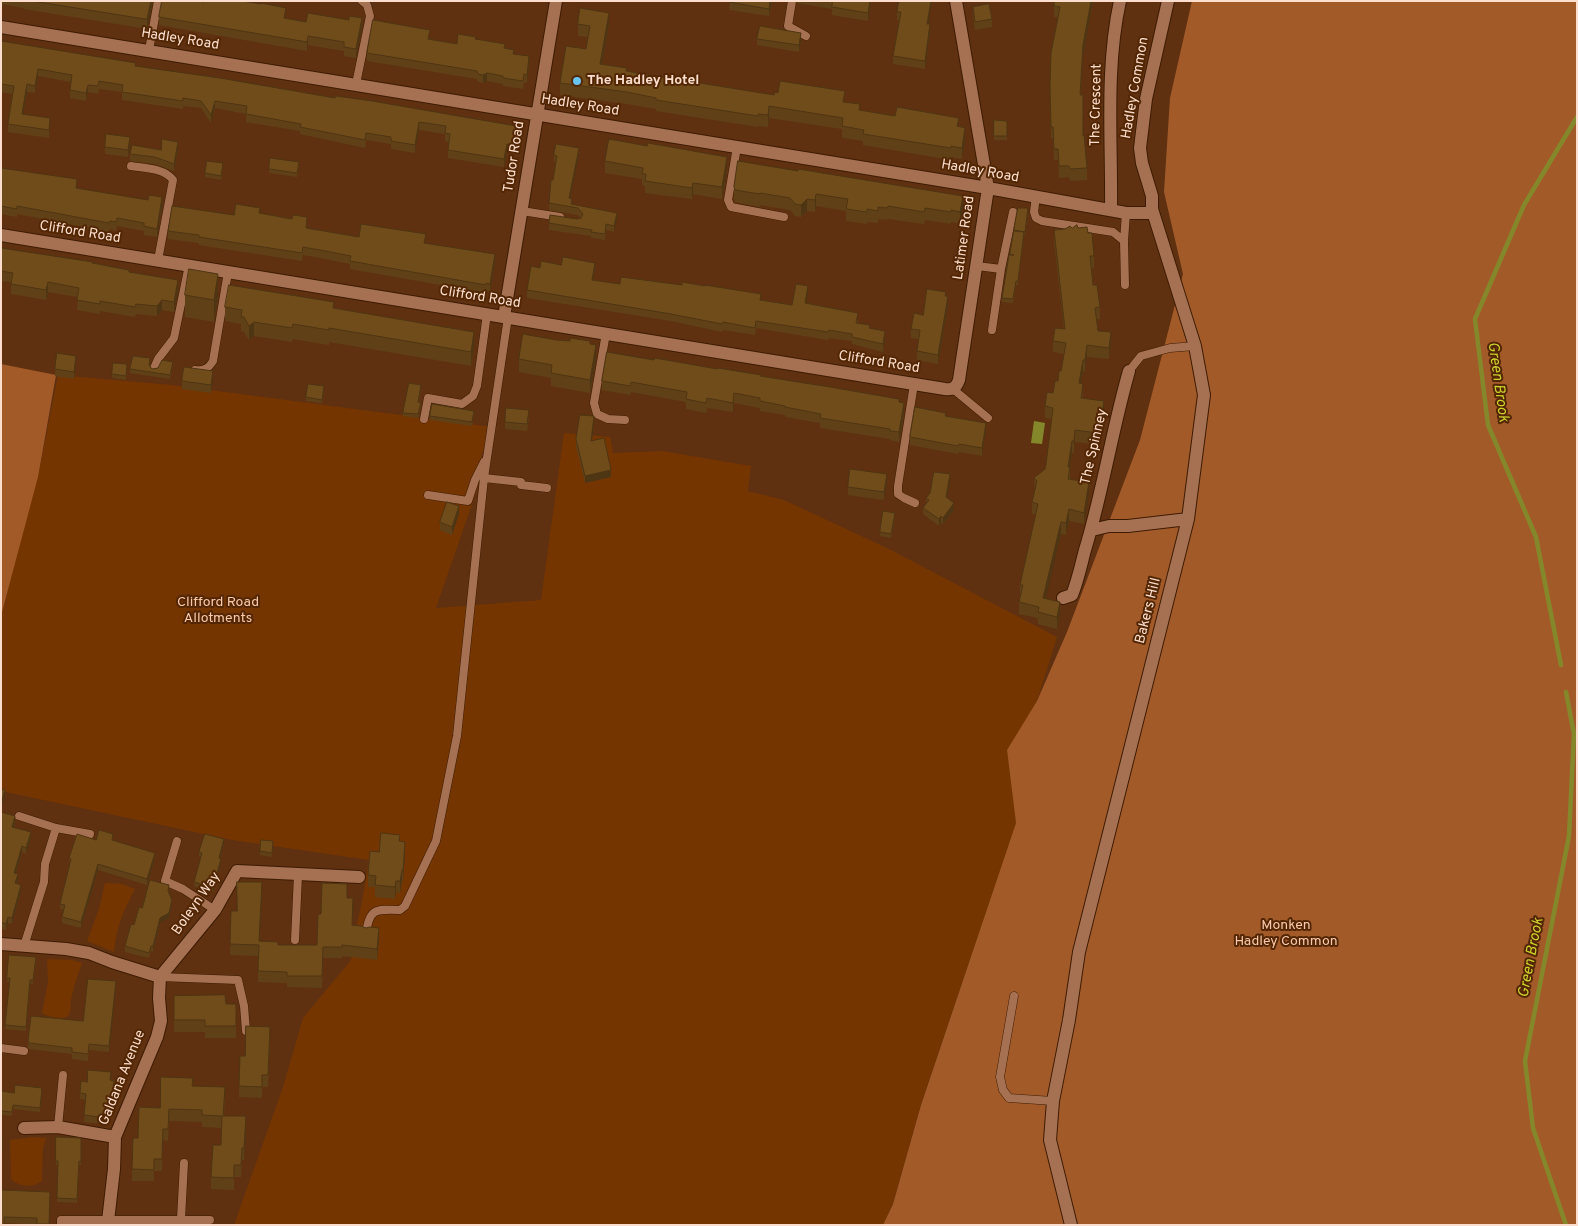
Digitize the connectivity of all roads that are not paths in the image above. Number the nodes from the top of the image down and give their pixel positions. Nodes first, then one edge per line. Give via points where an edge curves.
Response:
1 (158, 1) edge
2 (362, 1) edge
3 (556, 1) edge
4 (792, 1) edge
5 (956, 1) edge
6 (1120, 1) edge
7 (1168, 1) edge
8 (1, 27) edge
9 (806, 36) dead end
10 (149, 50) junction
11 (356, 84) junction
12 (537, 114) junction
13 (737, 147) junction
14 (130, 166) dead end
15 (988, 188) junction
16 (1036, 196) junction
17 (1152, 209) junction
18 (1111, 210) junction
19 (522, 211) junction
20 (1013, 212) dead end
21 (1126, 213) junction
22 (784, 217) dead end
23 (569, 219) edge
24 (1, 235) edge
25 (1124, 241) junction
26 (158, 260) junction
27 (189, 265) junction
28 (976, 266) junction
29 (1001, 269) junction
30 (228, 272) junction
31 (1126, 285) dead end
32 (487, 314) junction
33 (506, 317) junction
34 (992, 330) dead end
35 (606, 333) junction
36 (1195, 346) junction
37 (154, 368) edge
38 (193, 370) edge
39 (1129, 371) joint
40 (914, 384) junction
41 (953, 389) junction
42 (988, 418) dead end
43 (424, 419) dead end
44 (624, 420) dead end
45 (487, 456) junction
46 (484, 478) junction
47 (547, 488) dead end
48 (428, 495) dead end
49 (915, 503) dead end
50 (1188, 520) junction
51 (1092, 530) junction
52 (1063, 598) dead end
53 (19, 816) dead end
54 (56, 828) junction
55 (90, 834) dead end
56 (177, 841) dead end
57 (298, 874) junction
58 (359, 877) dead end
59 (215, 910) junction
60 (366, 934) edge
61 (295, 940) dead end
62 (1, 944) edge
63 (24, 946) junction
64 (160, 977) junction
65 (1014, 996) dead end
66 (246, 1031) edge
67 (1, 1048) edge
68 (24, 1051) dead end
69 (63, 1075) dead end
70 (1053, 1101) junction
71 (58, 1127) junction
72 (24, 1128) dead end
73 (115, 1137) junction
74 (184, 1163) dead end
75 (181, 1219) junction
76 (108, 1220) junction
77 (210, 1220) dead end
78 (61, 1225) edge
79 (1071, 1225) edge

1 - 10 lane
2 - 11 lane via 367,5 370,16
3 - 12 street, Tudor Road
4 - 9 lane via 788,26
5 - 15 street, Latimer Road
6 - 18 street, The Crescent via 1111,77
7 - 17 street, Hadley Common via 1150,82 1140,148 1152,196
8 - 10 street, Hadley Road
10 - 11 street, Hadley Road
11 - 12 street, Hadley Road
12 - 13 street, Hadley Road
12 - 19 street, Tudor Road
13 - 15 street, Hadley Road
13 - 22 lane via 728,200 731,207
14 - 26 lane via 158,170 173,180
15 - 16 street, Hadley Road
15 - 28 street, Latimer Road
16 - 18 street, Hadley Road
16 - 25 lane via 1036,218 1113,232
17 - 21 street, Hadley Road via 1148,213
17 - 36 street, Bakers Hill
18 - 21 street, Hadley Road
19 - 23 lane
19 - 33 street, Tudor Road
20 - 29 lane
21 - 25 lane
24 - 26 street, Clifford Road
25 - 31 lane
26 - 27 street, Clifford Road
27 - 30 street, Clifford Road
27 - 37 lane via 174,338
28 - 29 lane
28 - 41 street, Latimer Road via 959,380
29 - 34 lane
30 - 32 street, Clifford Road
30 - 38 lane via 212,361 209,368
32 - 33 street, Clifford Road
32 - 43 lane via 473,396 462,404 428,398
33 - 35 street, Clifford Road
33 - 45 lane
35 - 40 street, Clifford Road
35 - 44 lane via 594,403 597,414
36 - 39 lane via 1170,348 1141,356
36 - 50 street, Bakers Hill via 1204,394
39 - 51 street, The Spinney
40 - 41 street, Clifford Road
40 - 49 lane via 898,494
41 - 42 lane
45 - 46 lane
45 - 48 lane via 468,501
46 - 47 lane
46 - 60 lane via 457,736 436,841 405,906 400,910 374,912 368,918
50 - 51 street
50 - 70 street, Bakers Hill via 1079,952
51 - 52 street, The Spinney via 1077,584 1072,594
53 - 54 lane
54 - 55 lane
54 - 63 lane via 45,864 44,882
56 - 59 lane via 165,881
57 - 58 street, Boleyn Way
57 - 59 street, Boleyn Way via 237,871
57 - 61 lane
59 - 64 street, Boleyn Way
62 - 63 street
63 - 64 street via 89,953
64 - 66 lane via 238,980
64 - 73 street, Galdana Avenue via 161,1021
65 - 70 lane via 1000,1078 1004,1090 1009,1098
67 - 68 lane
69 - 71 lane
70 - 79 street, Bakers Hill via 1050,1140
71 - 72 street
71 - 73 street
73 - 76 street, Galdana Avenue
74 - 75 lane
75 - 76 lane
75 - 77 lane
76 - 78 lane via 61,1220

